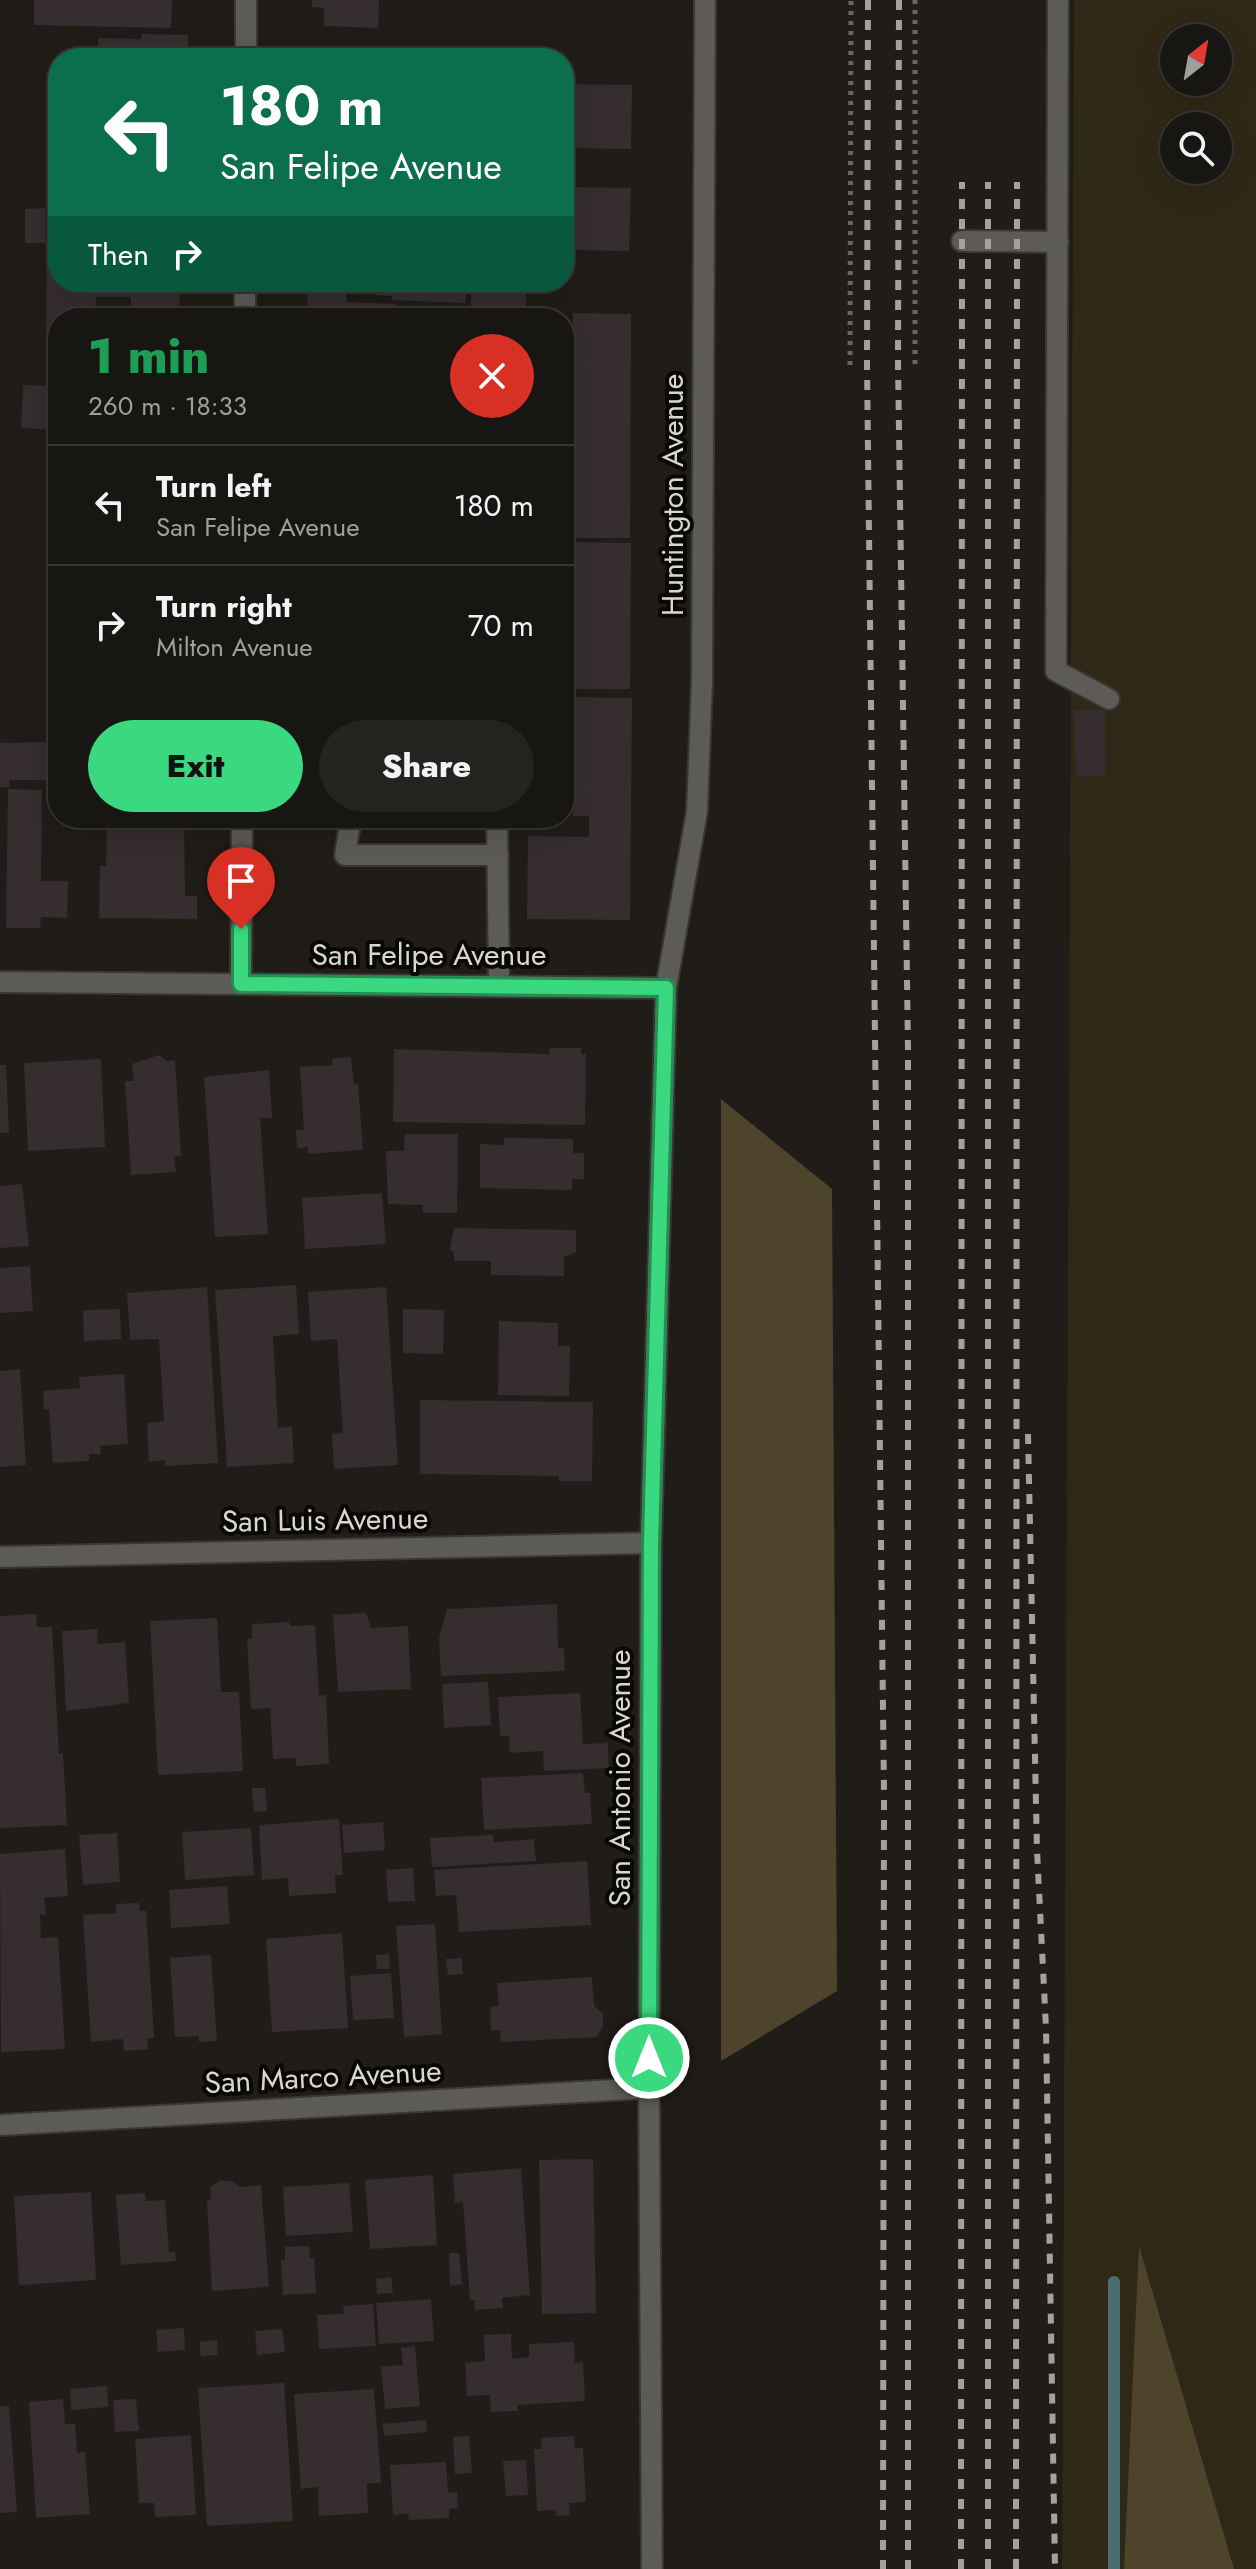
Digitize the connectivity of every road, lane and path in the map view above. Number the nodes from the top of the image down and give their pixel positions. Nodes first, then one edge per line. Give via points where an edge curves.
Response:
1 (246, 0) edge
2 (705, 0) edge
3 (851, 0) edge
4 (915, 0) edge
5 (1058, 0) edge
6 (246, 48) edge
7 (962, 241) dead end
8 (1058, 242) junction
9 (915, 364) dead end
10 (850, 365) dead end
11 (1109, 699) dead end
12 (242, 828) edge
13 (349, 828) edge
14 (497, 828) edge
15 (498, 855) junction
16 (0, 982) edge
17 (241, 984) junction
18 (499, 986) junction
19 (666, 988) junction
20 (651, 1543) junction
21 (0, 1557) edge
22 (649, 2088) junction
23 (0, 2125) edge
24 (652, 2569) edge

1 - 6 street
2 - 19 street, Huntington Avenue via 697,811
3 - 10 path
4 - 9 path
5 - 8 street
7 - 8 street
8 - 11 street via 1056,671
12 - 17 street
13 - 15 street via 345,855
14 - 15 street
15 - 18 street
16 - 17 street, San Felipe Avenue
17 - 18 street, San Felipe Avenue
18 - 19 street, San Felipe Avenue
19 - 20 street, San Antonio Avenue
20 - 21 street, San Luis Avenue
20 - 22 street, San Antonio Avenue
22 - 23 street, San Marco Avenue
22 - 24 street, San Antonio Avenue

